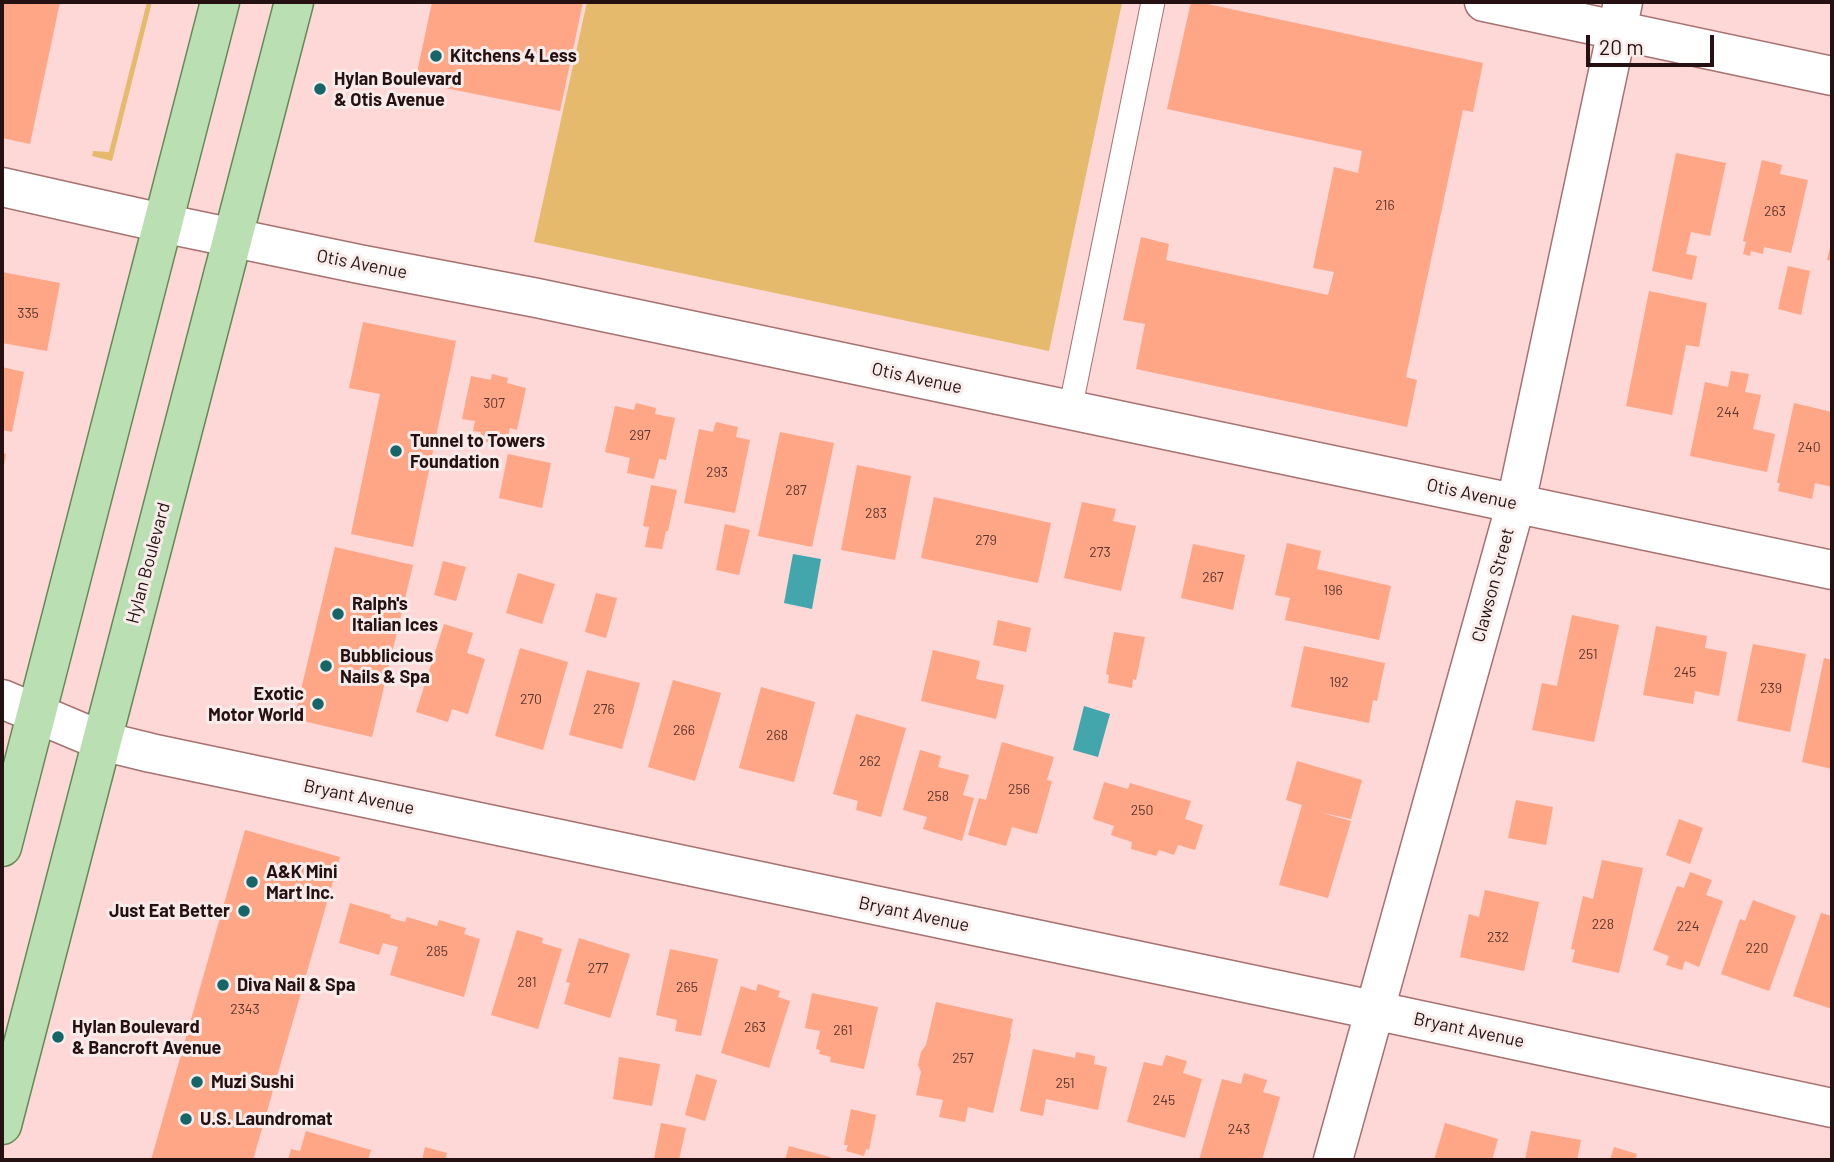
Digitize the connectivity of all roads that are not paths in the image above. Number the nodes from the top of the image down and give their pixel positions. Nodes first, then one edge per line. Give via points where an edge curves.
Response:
1 (220, 2) edge
2 (294, 2) edge
3 (1153, 2) edge
4 (1485, 2) edge
5 (1620, 16) edge
6 (1832, 75) edge
7 (2, 187) edge
8 (162, 223) junction
9 (233, 238) junction
10 (1070, 410) junction
11 (1516, 503) junction
12 (1832, 570) edge
13 (2, 699) edge
14 (37, 713) junction
15 (102, 741) junction
16 (2, 846) edge
17 (1376, 1010) junction
18 (15, 1019) edge
19 (1832, 1108) edge
20 (2, 1125) edge
21 (1333, 1160) edge

1 - 8 main road
2 - 9 main road, Hylan Boulevard
3 - 10 lane
4 - 5 street
5 - 6 street
5 - 11 street, Clawson Street
7 - 8 street, Otis Avenue
8 - 9 street, Otis Avenue
8 - 14 main road
9 - 10 street, Otis Avenue
9 - 15 main road, Hylan Boulevard
10 - 11 street, Otis Avenue
11 - 12 street, Otis Avenue
11 - 17 street, Clawson Street
13 - 14 street, Bryant Avenue
14 - 15 street, Bryant Avenue
14 - 16 main road
15 - 17 street, Bryant Avenue
15 - 18 main road, Hylan Boulevard
17 - 19 street, Bryant Avenue
17 - 21 street, Clawson Street
18 - 20 main road, Hylan Boulevard

